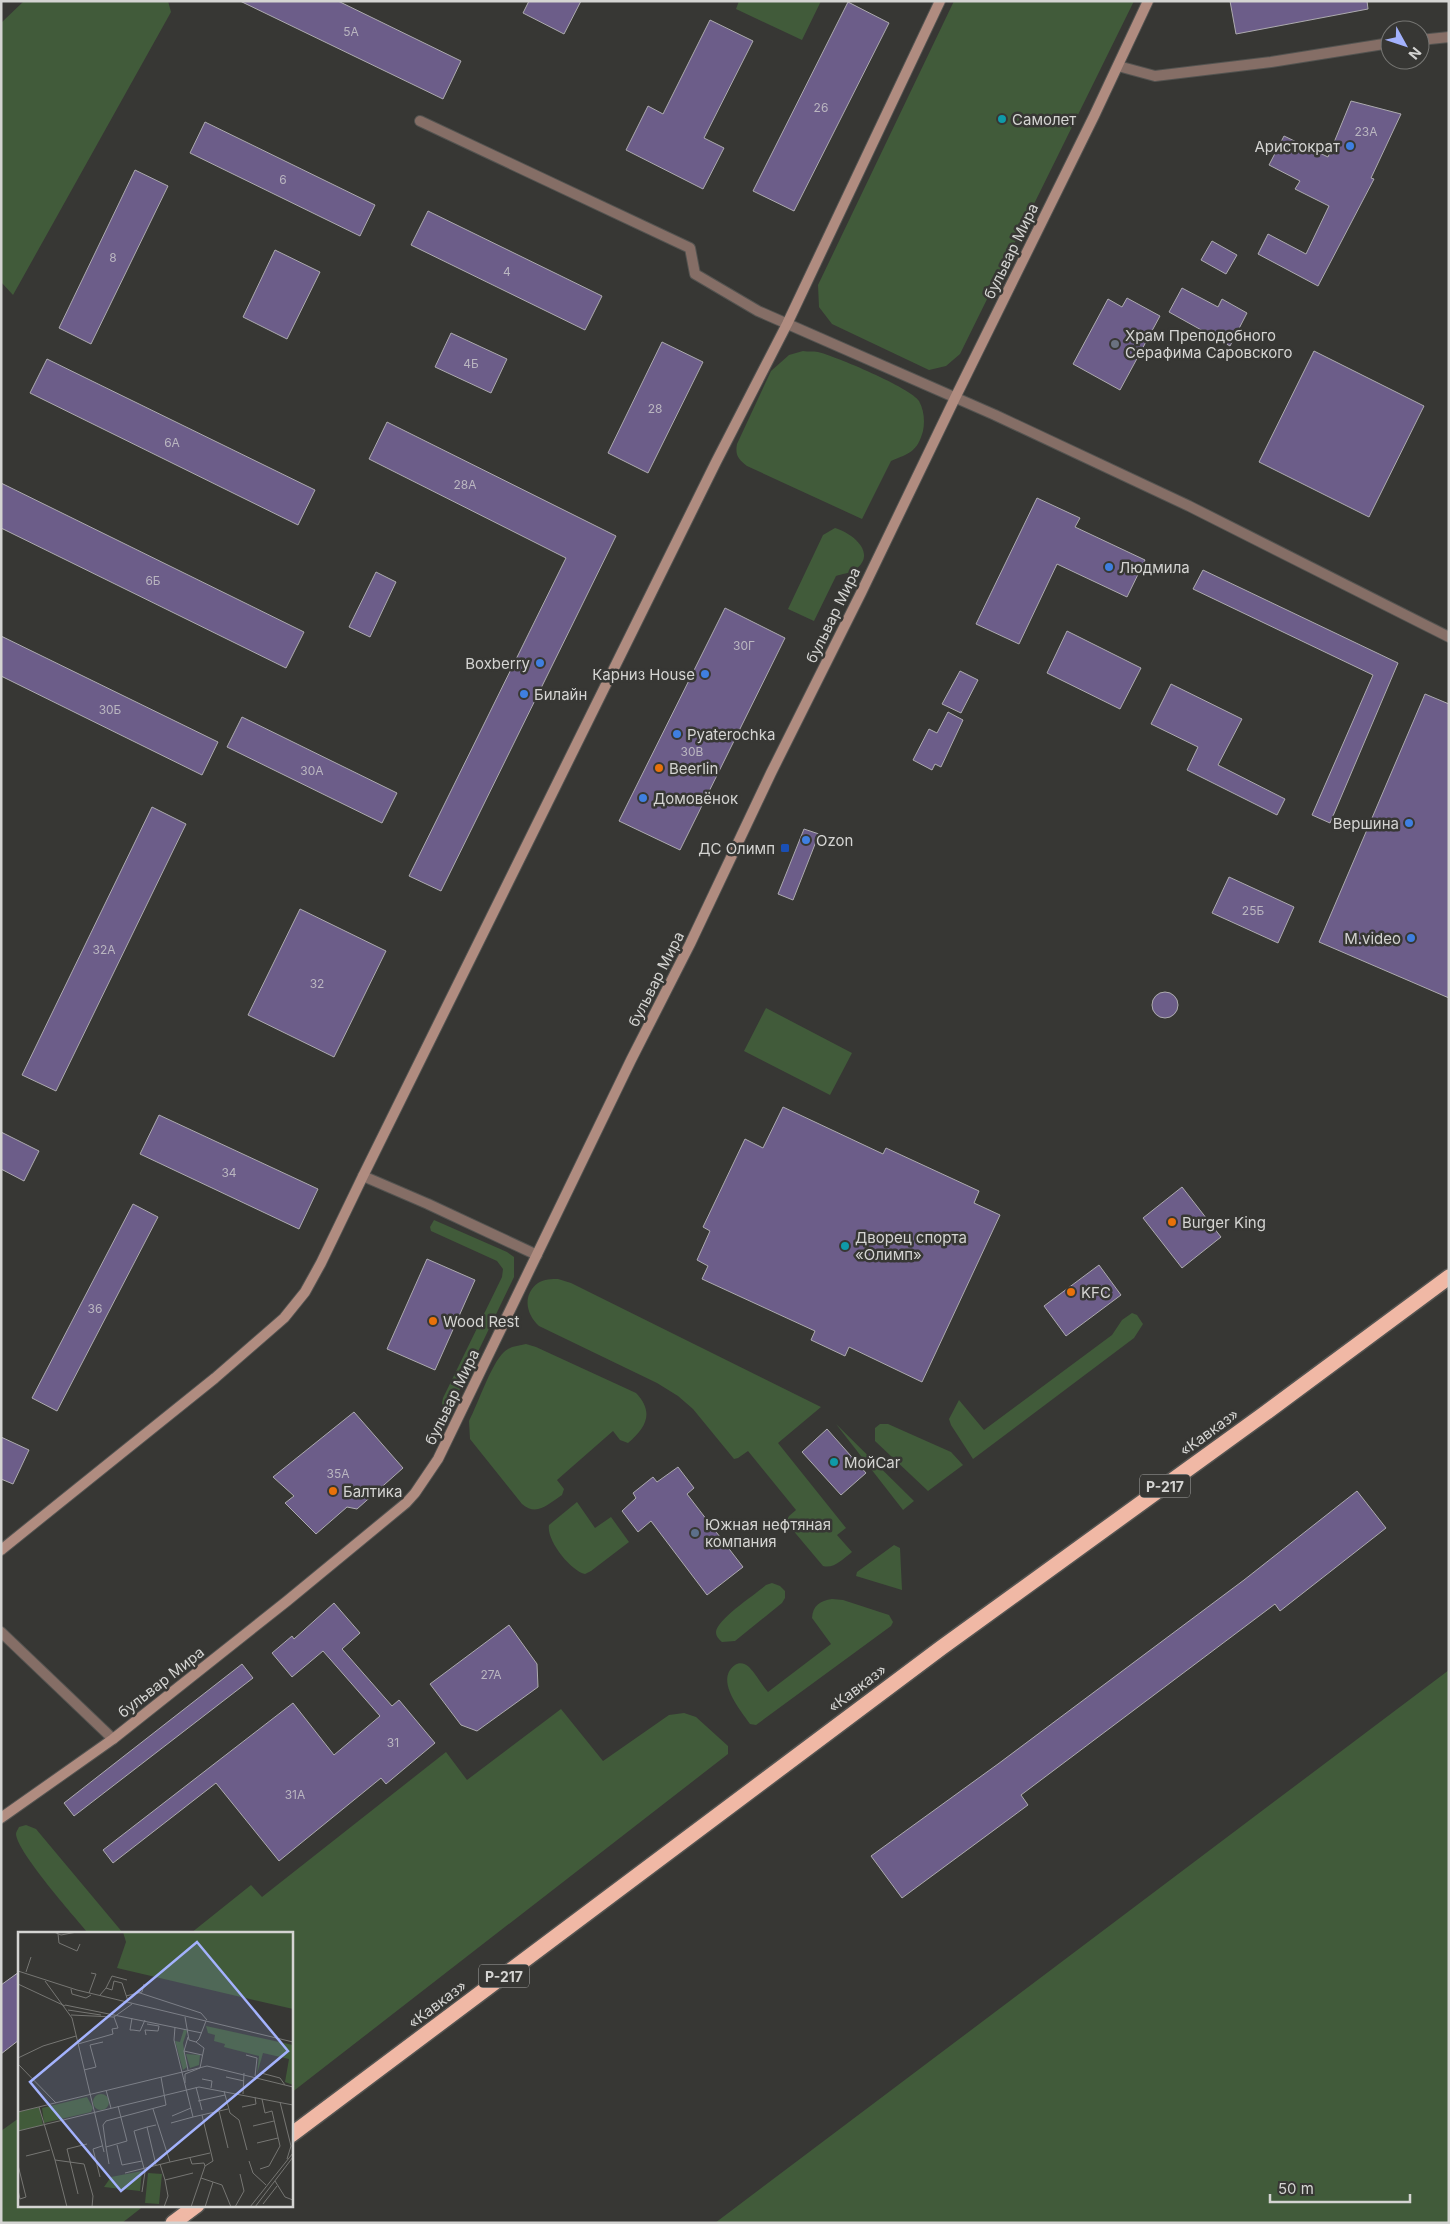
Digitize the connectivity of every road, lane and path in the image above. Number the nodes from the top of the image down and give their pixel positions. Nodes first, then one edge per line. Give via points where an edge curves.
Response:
1 (940, 1) edge
2 (1148, 1) edge
3 (1449, 36) edge
4 (1430, 39) edge
5 (1380, 45) edge
6 (1118, 66) junction
7 (420, 121) dead end
8 (787, 324) junction
9 (955, 398) junction
10 (1449, 637) edge
11 (363, 1176) junction
12 (537, 1255) junction
13 (1449, 1277) edge
14 (1, 1550) edge
15 (1, 1632) edge
16 (113, 1739) junction
17 (1, 1818) edge
18 (292, 2134) edge
19 (196, 2206) edge
20 (173, 2223) edge

1 - 8 street
2 - 6 street, бульвар Мира
3 - 4 street
5 - 6 street via 1155,76
6 - 9 street, бульвар Мира
7 - 8 street via 690,248 695,274
8 - 9 street
8 - 11 street
9 - 10 street via 1189,506
9 - 12 street, бульвар Мира
11 - 12 street
11 - 14 street via 305,1292 284,1318 215,1378
12 - 16 street, бульвар Мира via 438,1459 415,1493 287,1601
13 - 18 highway, «Кавказ» / Р-217 via 925,1660
15 - 16 street
16 - 17 street, бульвар Мира
19 - 20 highway

